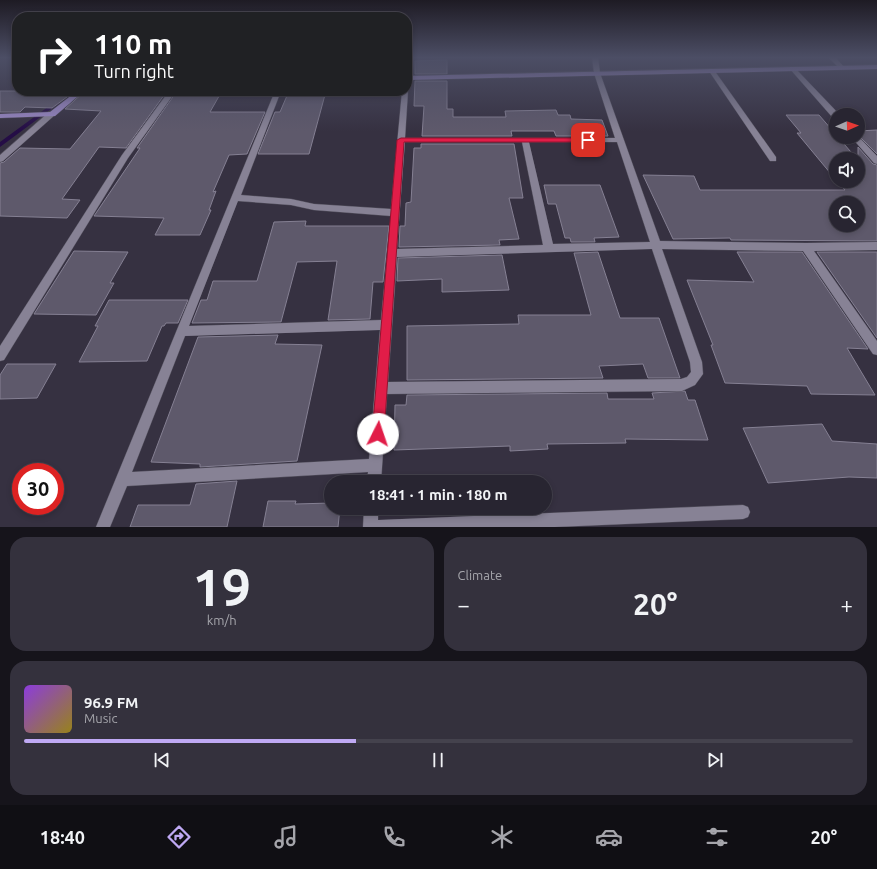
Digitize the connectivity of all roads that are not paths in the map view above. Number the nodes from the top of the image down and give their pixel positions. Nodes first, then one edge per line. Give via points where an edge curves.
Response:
1 (600, 82) edge
2 (719, 82) edge
3 (804, 82) edge
4 (74, 96) edge
5 (169, 96) edge
6 (276, 96) edge
7 (405, 96) edge
8 (829, 108) edge
9 (51, 114) junction
10 (0, 116) edge
11 (401, 140) junction
12 (525, 140) junction
13 (620, 140) junction
14 (861, 144) edge
15 (0, 159) edge
16 (773, 159) dead end
17 (877, 161) edge
18 (236, 198) junction
19 (396, 213) junction
20 (656, 245) junction
21 (877, 246) edge
22 (806, 247) junction
23 (549, 248) junction
24 (392, 253) junction
25 (386, 325) junction
26 (182, 331) junction
27 (877, 350) edge
28 (0, 356) edge
29 (381, 388) junction
30 (375, 465) junction
31 (374, 475) edge
32 (122, 479) junction
33 (743, 512) dead end
34 (371, 515) edge
35 (103, 527) edge
36 (370, 527) edge
37 (379, 527) edge

1 - 13 street
2 - 16 street
3 - 8 street
4 - 9 main road
5 - 28 street via 124,157
6 - 18 street
7 - 11 street
9 - 10 main road
9 - 15 street
11 - 12 street
11 - 19 street
12 - 13 street
12 - 23 street
13 - 20 street
14 - 17 street
18 - 19 street
18 - 26 street
19 - 24 street
20 - 22 street
20 - 23 street
20 - 29 street via 696,362 697,374 691,381 682,385
21 - 22 street
22 - 27 street
23 - 24 street
24 - 25 street
25 - 26 street
25 - 29 street
26 - 32 street
29 - 30 street
30 - 31 street
30 - 32 street
32 - 35 street
33 - 37 street
34 - 36 street

